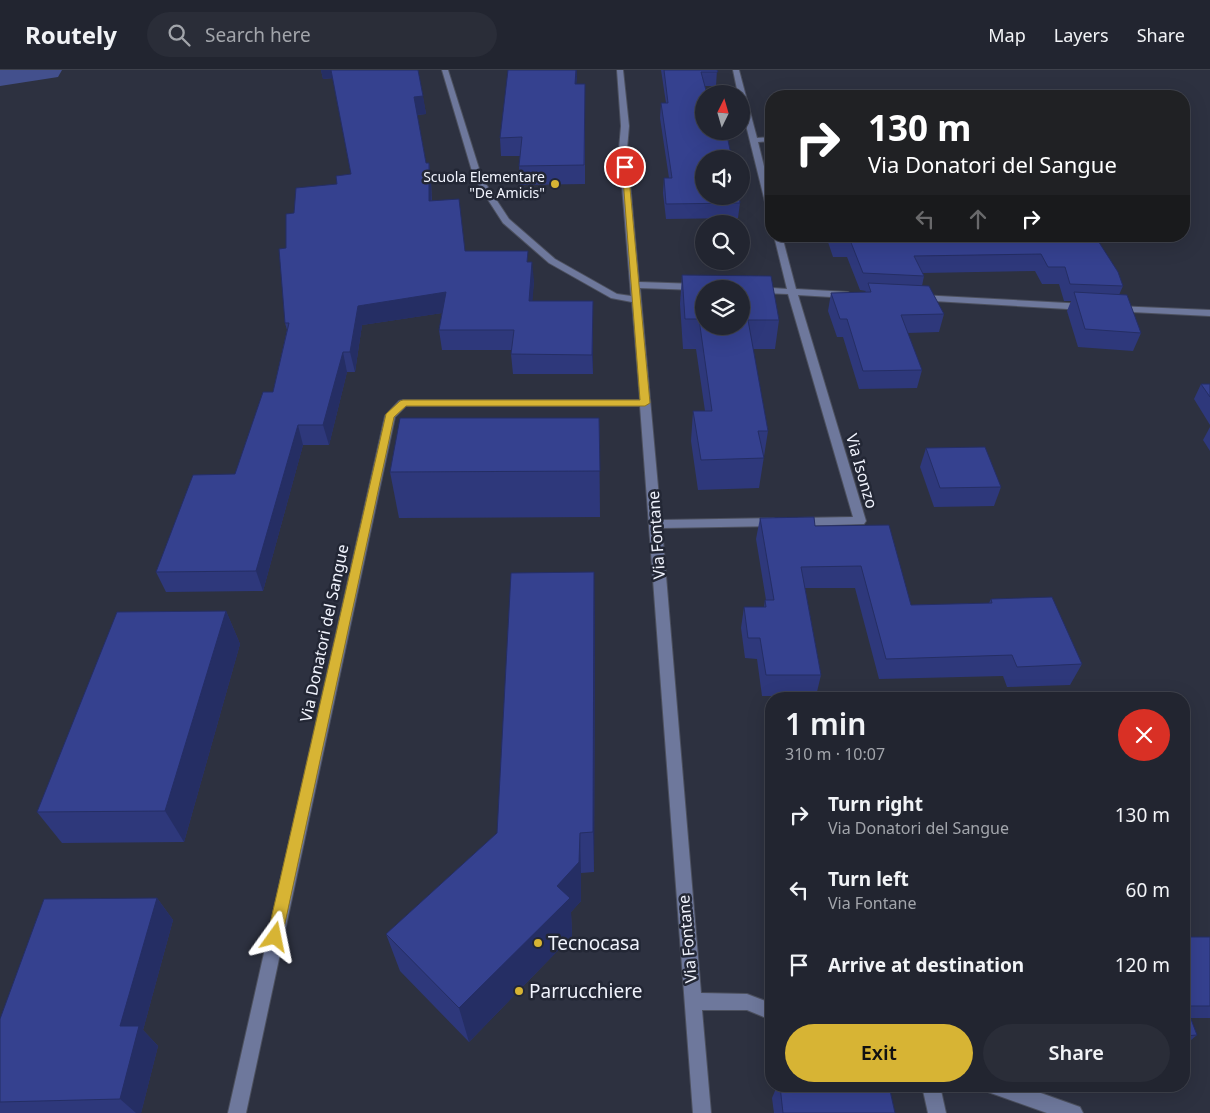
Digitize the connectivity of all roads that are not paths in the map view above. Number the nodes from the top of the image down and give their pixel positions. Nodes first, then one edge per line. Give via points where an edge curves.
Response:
1 (444, 70) edge
2 (620, 70) edge
3 (736, 70) edge
4 (754, 140) junction
5 (765, 140) edge
6 (765, 185) edge
7 (780, 242) edge
8 (636, 285) junction
9 (695, 287) edge
10 (750, 290) edge
11 (792, 292) junction
12 (860, 295) edge
13 (909, 298) edge
14 (637, 300) junction
15 (1210, 313) edge
16 (645, 403) junction
17 (656, 524) junction
18 (692, 1001) junction
19 (765, 1008) edge
20 (932, 1092) edge
21 (1012, 1092) edge
22 (237, 1113) edge
23 (702, 1113) edge
24 (937, 1113) edge
25 (1074, 1113) edge

1 - 14 street via 478,178 506,221 552,261 614,296
2 - 8 street, Via Fontane via 625,126 623,149
3 - 4 street
4 - 5 street
4 - 6 street
7 - 11 street, Via Isonzo
8 - 9 street
8 - 14 street, Via Fontane
10 - 11 street
11 - 12 street
11 - 17 street, Via Isonzo via 860,521
13 - 15 street
14 - 16 street, Via Fontane
16 - 17 street, Via Fontane
16 - 22 street, Via Donatori del Sangue via 403,403 390,416
17 - 18 street, Via Fontane
18 - 19 street, Via Fontane via 746,1002
18 - 23 street, Via Fontane
20 - 24 street
21 - 25 street

